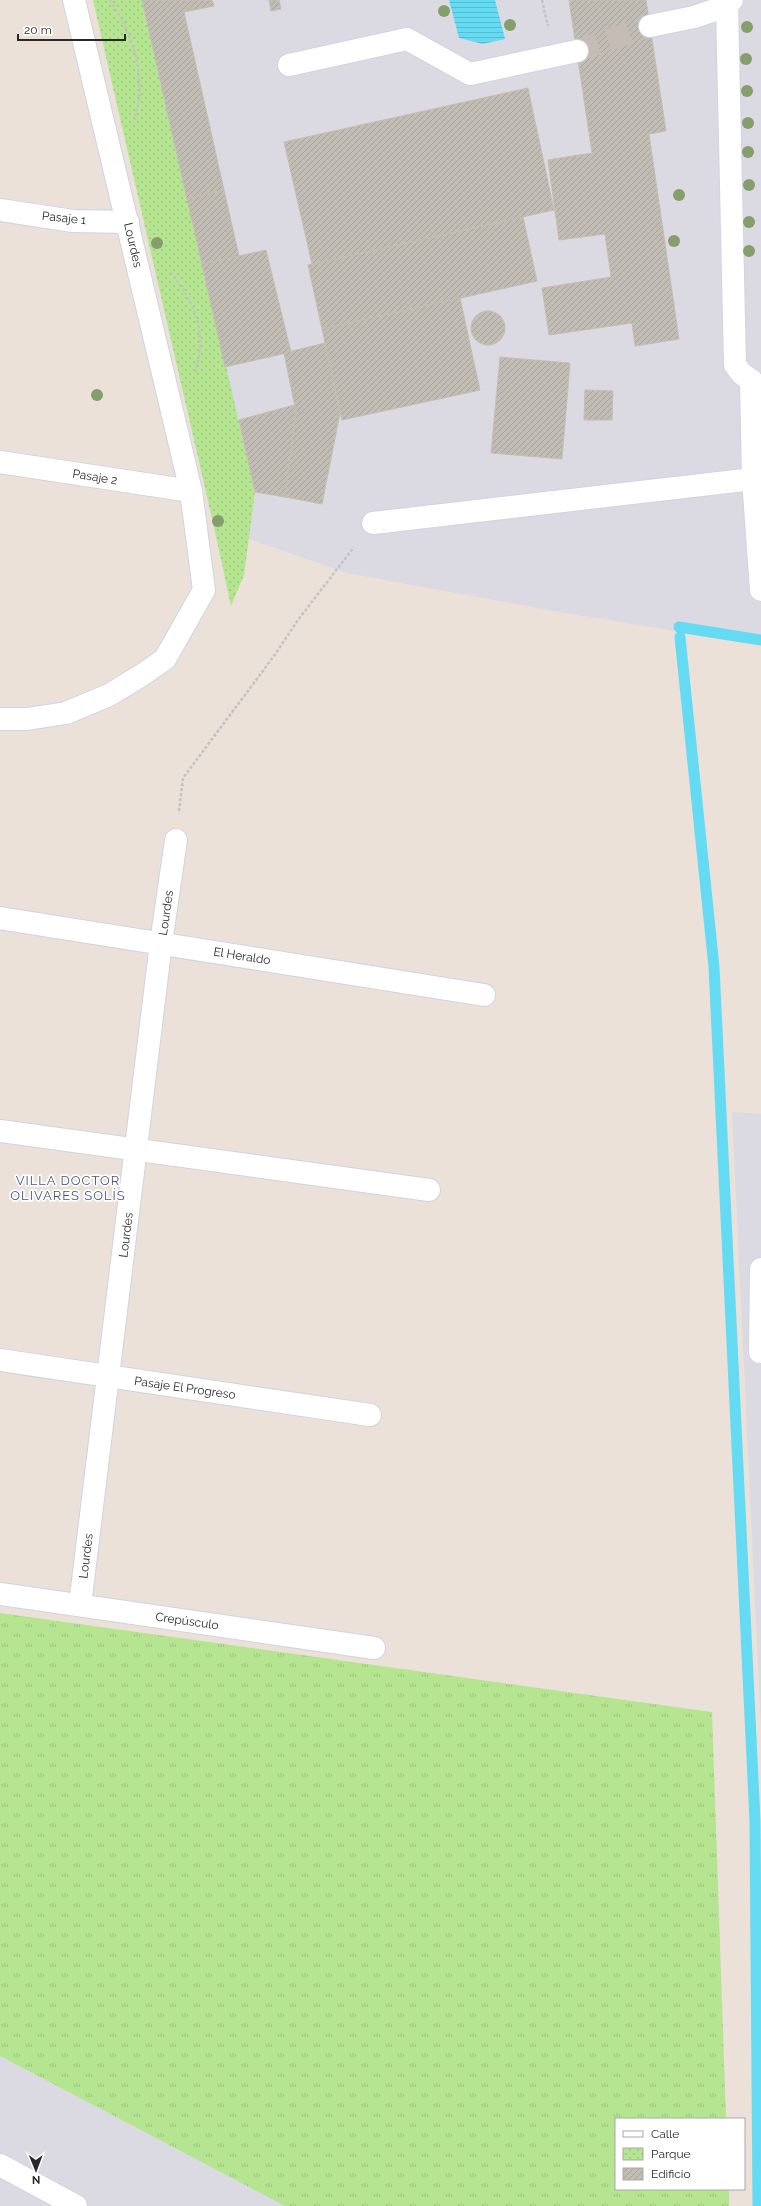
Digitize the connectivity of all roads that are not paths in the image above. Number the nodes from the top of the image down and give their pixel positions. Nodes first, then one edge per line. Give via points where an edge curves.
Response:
1 (74, 0) edge
2 (728, 2) edge
3 (650, 26) tunnel mouth
4 (577, 51) tunnel mouth
5 (290, 66) dead end
6 (0, 210) edge
7 (128, 222) junction
8 (756, 376) edge
9 (0, 462) edge
10 (753, 479) junction
11 (191, 491) junction
12 (373, 523) road end
13 (761, 590) edge
14 (0, 719) edge
15 (176, 840) road end
16 (0, 918) edge
17 (161, 943) junction
18 (484, 996) dead end
19 (0, 1131) edge
20 (136, 1149) junction
21 (430, 1190) dead end
22 (761, 1269) edge
23 (760, 1352) dead end
24 (0, 1360) edge
25 (108, 1376) junction
26 (370, 1415) dead end
27 (0, 1594) edge
28 (80, 1606) junction
29 (374, 1648) dead end
30 (0, 2165) edge
31 (76, 2206) edge

1 - 7 street, Lourdes
2 - 3 street via 694,17
2 - 8 street via 735,365 742,374
4 - 5 street via 470,74 407,39
6 - 7 street, Pasaje 1 via 73,221
7 - 11 street, Lourdes
8 - 10 street
9 - 11 street, Pasaje 2
10 - 12 street
10 - 13 street
11 - 14 street, Lourdes via 204,590 165,659 109,695 66,712
15 - 17 street, Lourdes
16 - 17 street, El Heraldo
17 - 18 street, El Heraldo
17 - 20 street, Lourdes
19 - 20 street
20 - 21 street
20 - 25 street, Lourdes
22 - 23 street
24 - 25 street, Pasaje El Progreso
25 - 26 street, Pasaje El Progreso
25 - 28 street, Lourdes
27 - 28 street, Crepúsculo
28 - 29 street, Crepúsculo
30 - 31 street

